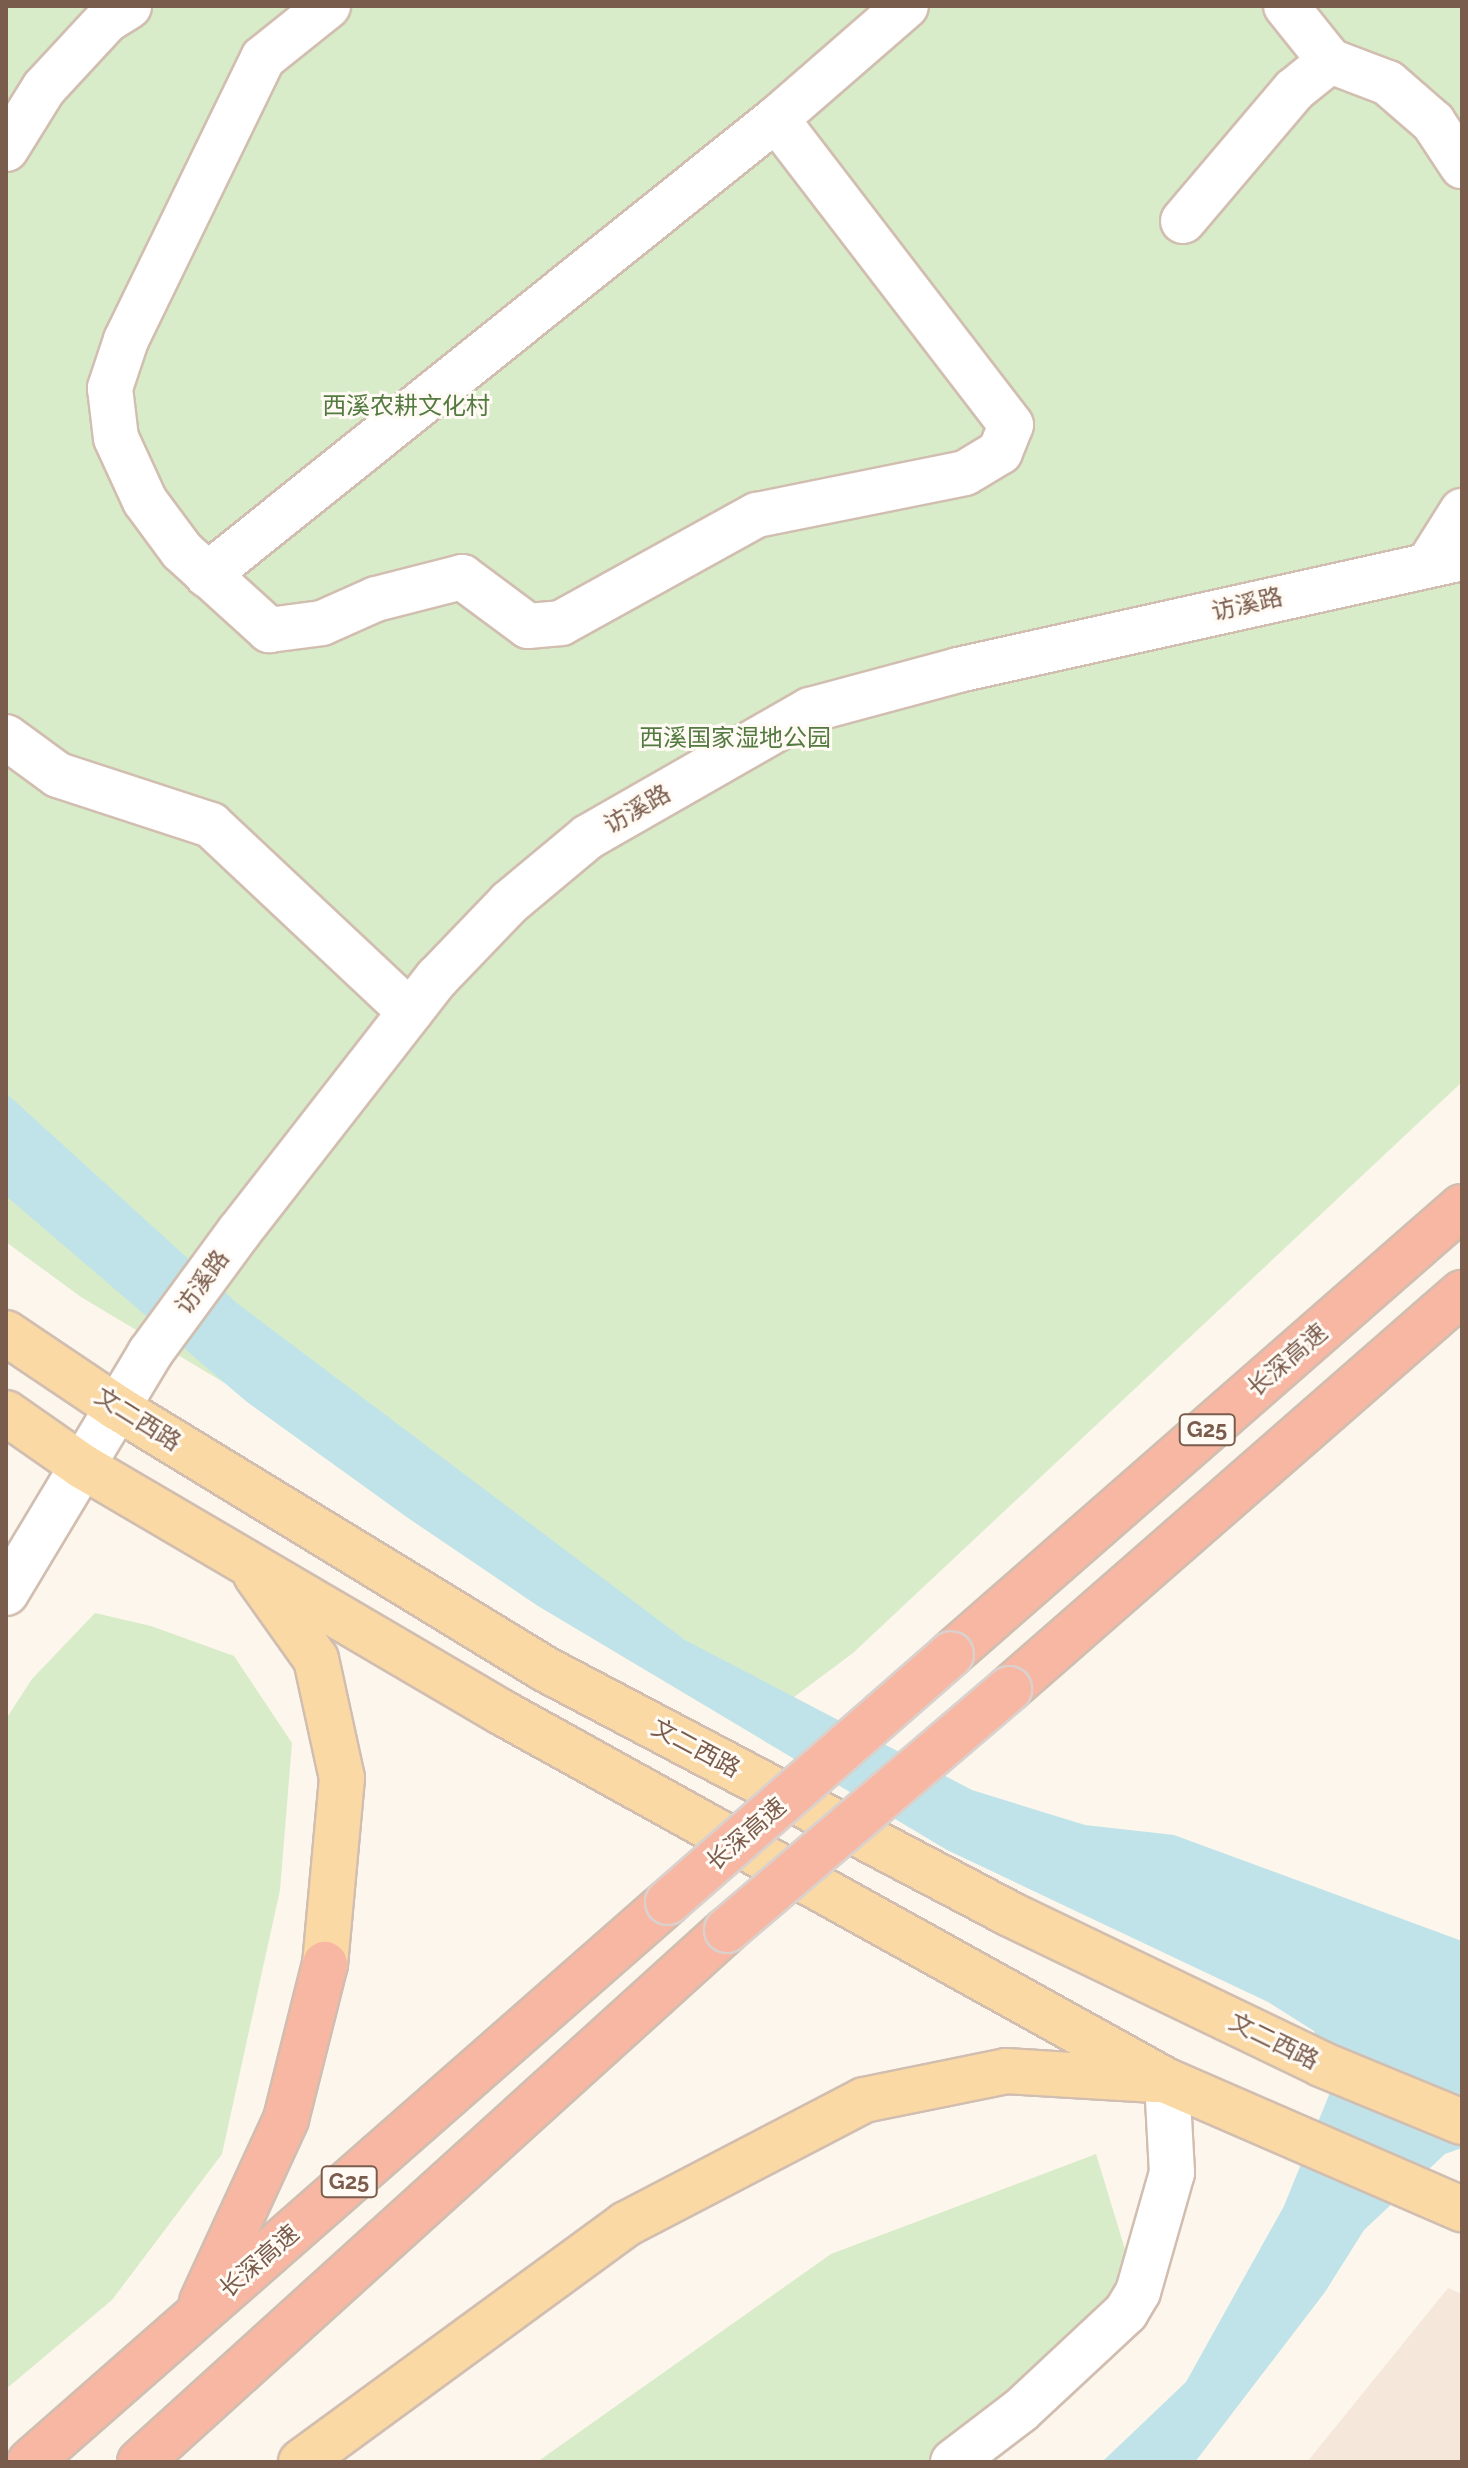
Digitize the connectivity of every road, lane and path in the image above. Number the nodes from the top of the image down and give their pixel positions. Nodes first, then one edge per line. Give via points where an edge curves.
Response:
1 (129, 6) edge
2 (328, 6) edge
3 (906, 6) edge
4 (1286, 6) edge
5 (1330, 61) junction
6 (776, 119) junction
7 (6, 149) edge
8 (1462, 166) edge
9 (1183, 221) dead end
10 (1462, 511) edge
11 (1445, 561) edge
12 (207, 575) junction
13 (6, 737) edge
14 (410, 1012) junction
15 (1462, 1207) edge
16 (1462, 1293) edge
17 (6, 1333) edge
18 (116, 1407) junction
19 (6, 1413) edge
20 (82, 1466) junction
21 (245, 1560) junction
22 (6, 1593) edge
23 (325, 1964) joint
24 (1167, 2081) junction
25 (1462, 2122) edge
26 (1462, 2209) edge
27 (196, 2316) junction
28 (30, 2462) edge
29 (140, 2462) edge
30 (301, 2462) edge
31 (953, 2462) edge

1 - 7 street via 107,20 44,88
2 - 12 street via 263,58 126,340 110,388 116,438 145,501
3 - 6 street
4 - 5 street
5 - 8 street via 1388,83 1433,122
5 - 9 street via 1294,90
6 - 12 street
6 - 12 street via 1011,425 1000,452 965,473 757,515 561,623 528,626 462,577 376,599 322,623 269,630
10 - 11 street
11 - 14 street, 访溪路 via 958,670 810,710 588,837 510,902
13 - 14 street via 58,775 211,825
14 - 18 street, 访溪路 via 239,1232
15 - 27 highway, 长深高速 / G25, bridge
16 - 29 highway, G25, bridge via 727,1930
17 - 18 main road, 文二西路
18 - 20 street, 访溪路
18 - 25 main road, 文二西路 via 545,1669 1010,1914 1321,2064
19 - 20 main road
20 - 21 main road
20 - 22 street, 访溪路
21 - 23 main road via 316,1659 342,1778
21 - 24 main road via 503,1713
23 - 27 highway via 286,2119
24 - 26 main road
24 - 30 main road via 1006,2071 864,2100 626,2224
24 - 31 street via 1172,2173 1138,2292 1126,2312 1020,2411
27 - 28 highway, 长深高速 / G25

